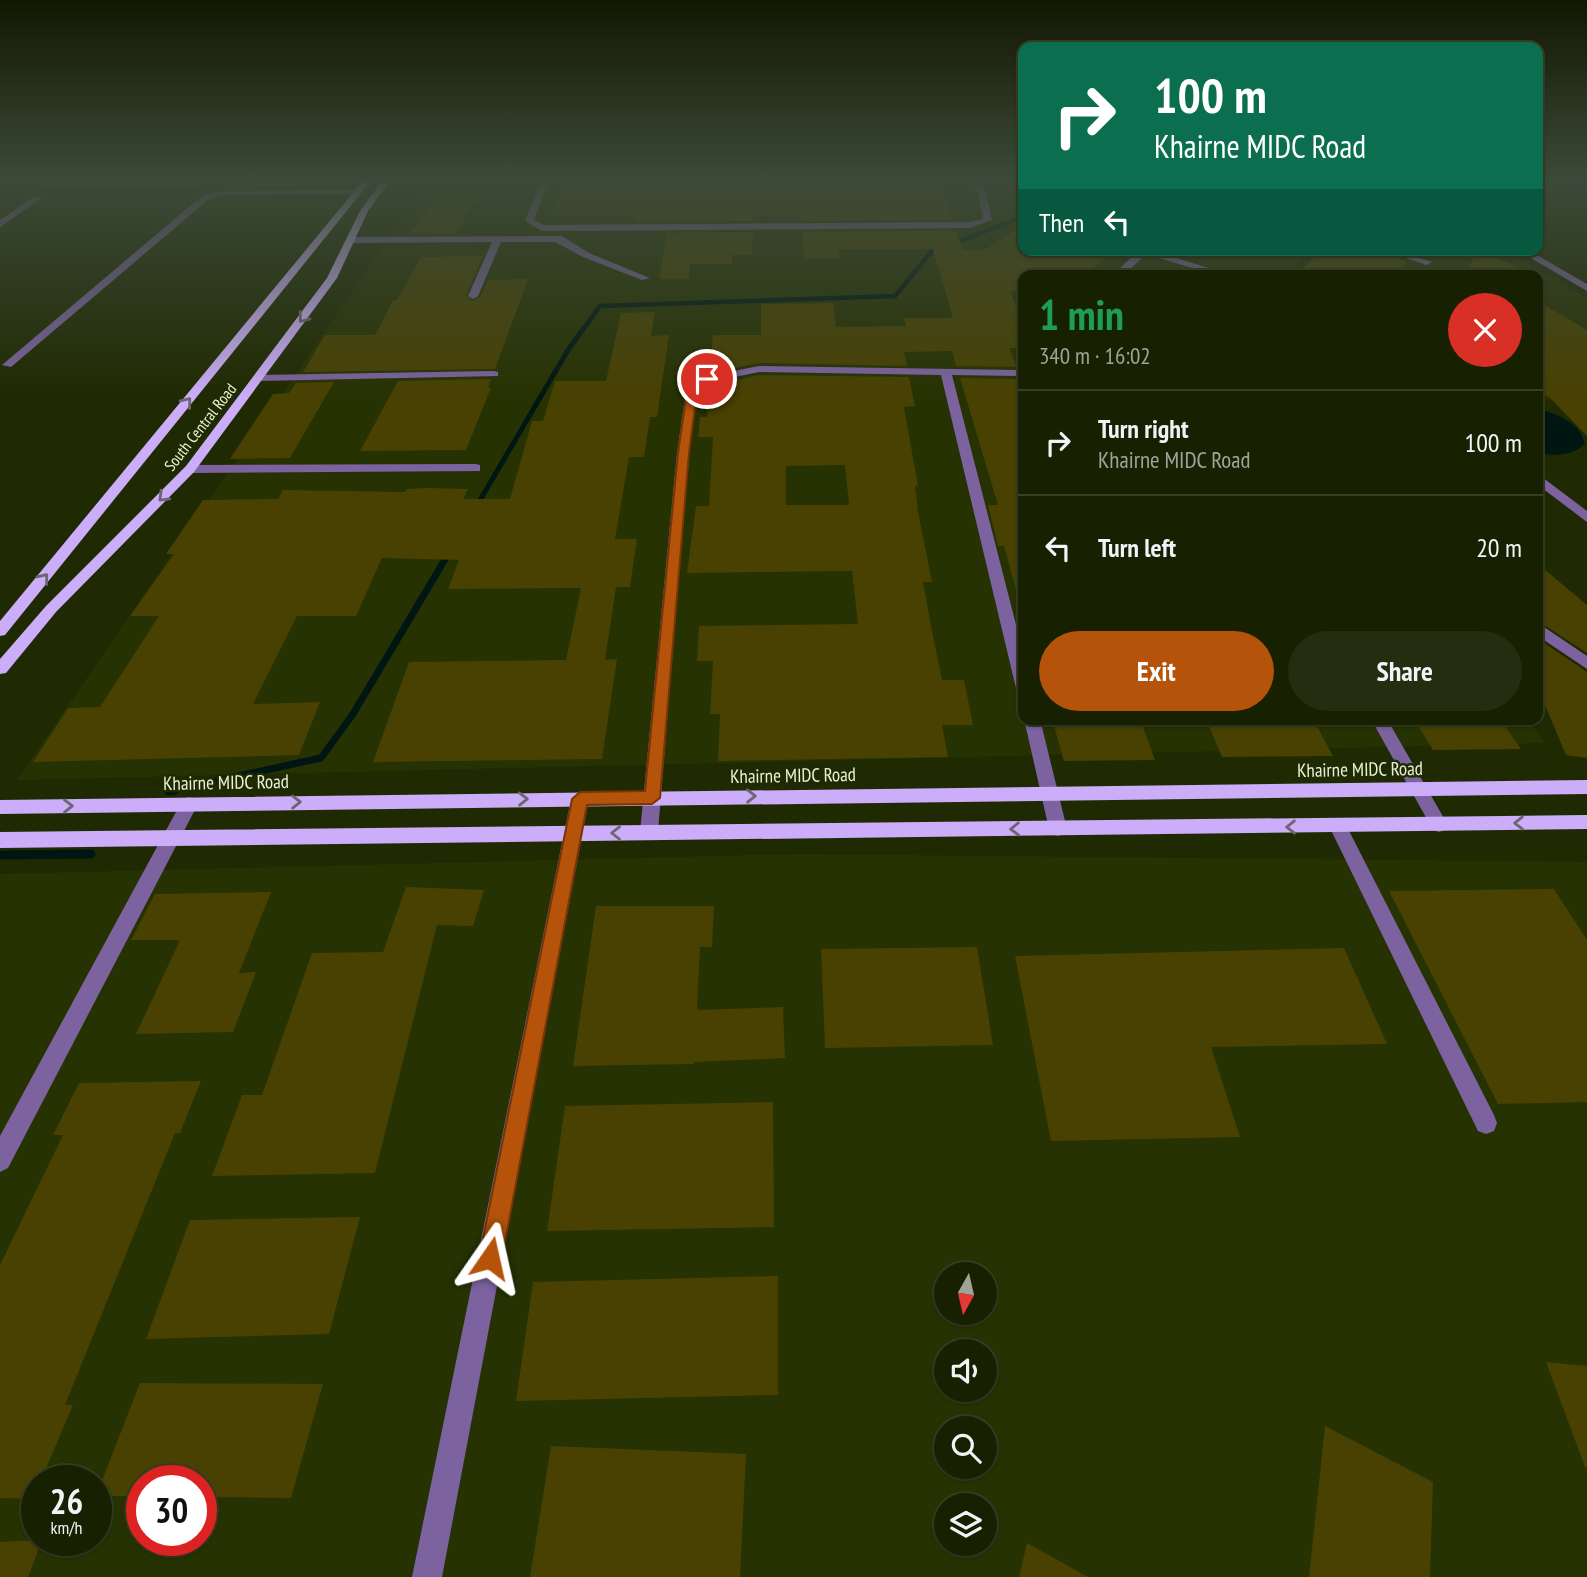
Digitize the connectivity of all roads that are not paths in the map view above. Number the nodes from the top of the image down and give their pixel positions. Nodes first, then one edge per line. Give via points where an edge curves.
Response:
1 (143, 251) edge
2 (311, 251) edge
3 (345, 251) edge
4 (492, 251) edge
5 (578, 251) edge
6 (1139, 256) edge
7 (1162, 256) edge
8 (1406, 256) edge
9 (1531, 256) edge
10 (1427, 262) dead end
11 (1124, 270) edge
12 (1209, 270) edge
13 (1587, 276) edge
14 (1567, 277) junction
15 (645, 278) dead end
16 (1587, 288) edge
17 (473, 296) dead end
18 (8, 365) dead end
19 (946, 372) junction
20 (1018, 373) edge
21 (494, 374) dead end
22 (258, 378) junction
23 (476, 468) dead end
24 (190, 469) junction
25 (1543, 482) edge
26 (1587, 518) edge
27 (0, 631) edge
28 (1543, 632) edge
29 (1018, 664) edge
30 (1587, 664) edge
31 (0, 669) edge
32 (1033, 725) edge
33 (1382, 725) edge
34 (1587, 786) edge
35 (1419, 790) junction
36 (1050, 793) junction
37 (652, 798) junction
38 (580, 799) junction
39 (189, 804) junction
40 (0, 807) edge
41 (1587, 822) edge
42 (1439, 825) junction
43 (1338, 826) junction
44 (1058, 829) junction
45 (649, 832) junction
46 (574, 833) junction
47 (172, 837) junction
48 (0, 840) edge
49 (1486, 1123) dead end
50 (0, 1160) edge
51 (427, 1577) edge

1 - 18 street
27 -> 2 main road, South Central Road
3 -> 22 main road, South Central Road via 332,278
4 - 17 street
5 - 15 street
6 - 11 street
7 - 12 street
8 - 10 street
9 - 14 street
13 - 14 street
14 - 16 street
19 - 20 street
19 - 29 street
19 - 37 street via 759,369 707,379 692,391
21 - 22 street
22 - 24 main road, South Central Road
23 - 24 street
24 -> 31 main road, South Central Road via 51,609
25 - 26 street
28 - 30 street
32 - 36 street
33 - 35 street
34 - 35 main road, Khairne MIDC Road
35 - 36 main road, Khairne MIDC Road
35 - 42 street
37 -> 36 main road, Khairne MIDC Road
36 - 44 street
37 - 38 main road, Khairne MIDC Road
37 - 45 street
39 -> 38 main road, Khairne MIDC Road
38 - 46 street
40 -> 39 main road, Khairne MIDC Road
39 - 47 street
41 -> 42 main road
42 - 43 main road
43 -> 44 main road
43 - 49 street
44 -> 45 main road
45 -> 46 main road
46 - 47 main road
46 - 51 street
47 - 48 main road
47 - 50 street

